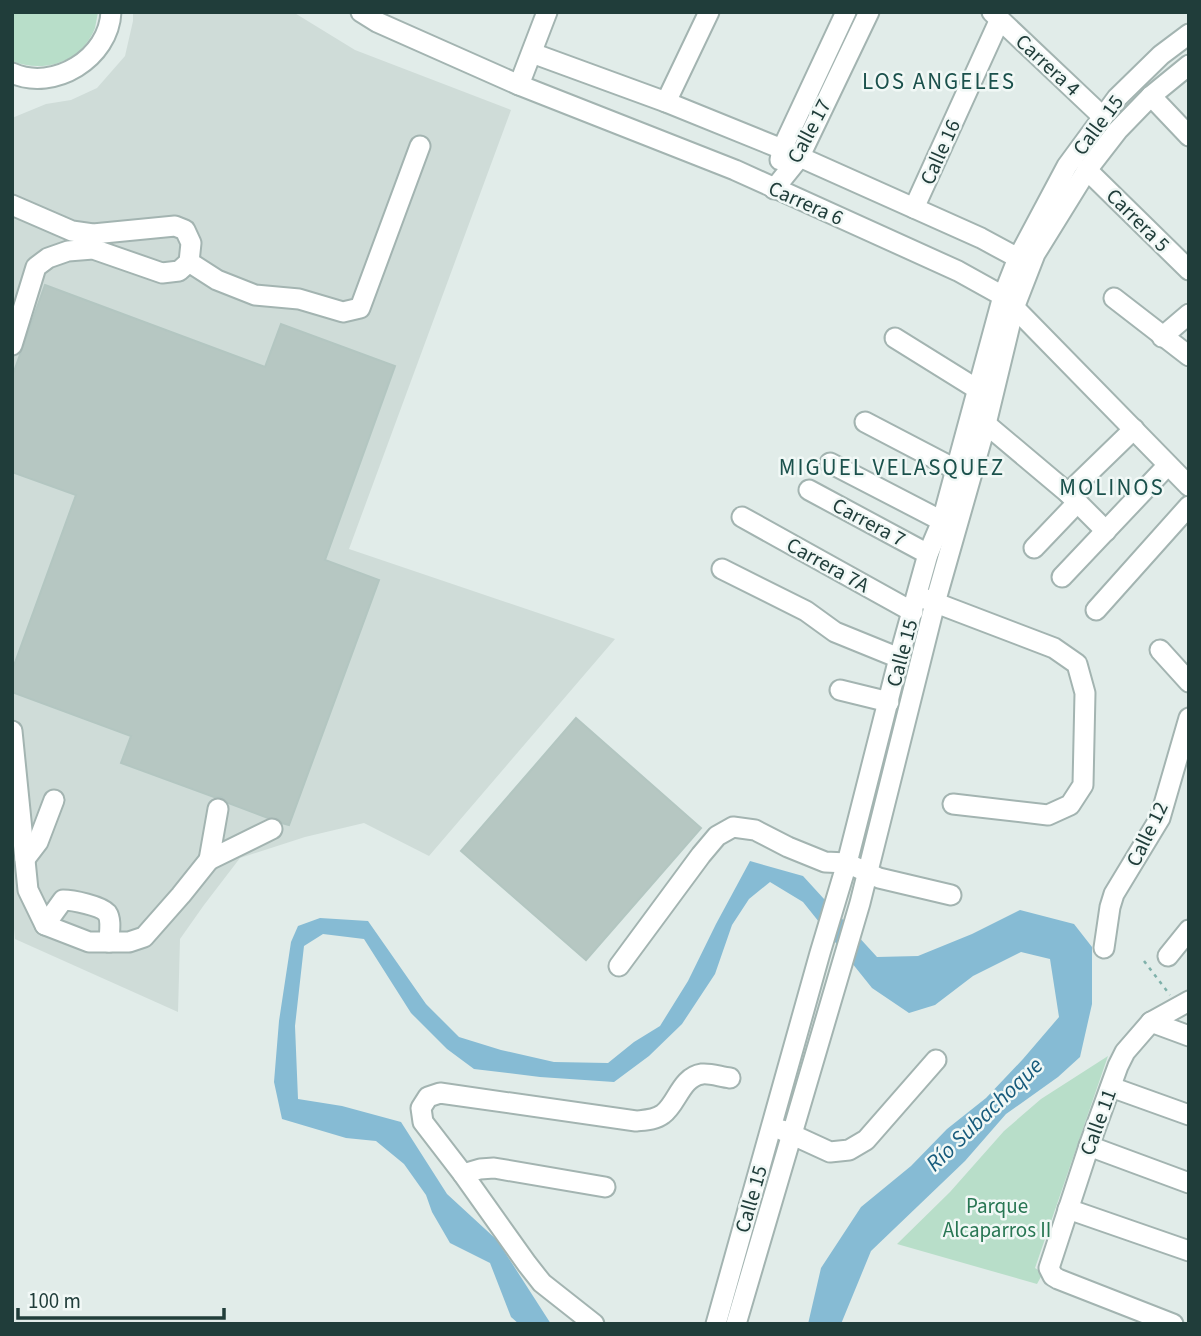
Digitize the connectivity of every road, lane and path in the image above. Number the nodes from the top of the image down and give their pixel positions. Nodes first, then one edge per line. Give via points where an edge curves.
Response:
1 (111, 12) edge
2 (547, 12) edge
3 (709, 12) edge
4 (846, 12) edge
5 (869, 12) edge
6 (374, 16) edge
7 (996, 16) edge
8 (1189, 34) edge
9 (532, 53) junction
10 (1189, 65) edge
11 (14, 75) edge
12 (519, 85) junction
13 (1151, 96) junction
14 (666, 102) junction
15 (1103, 117) junction
16 (1189, 136) edge
17 (419, 146) dead end
18 (791, 153) junction
19 (1087, 170) junction
20 (774, 189) junction
21 (12, 205) edge
22 (914, 208) junction
23 (93, 241) junction
24 (189, 262) junction
25 (1024, 262) junction
26 (1189, 270) edge
27 (1114, 298) dead end
28 (1009, 302) junction
29 (1189, 314) edge
30 (1163, 337) junction
31 (895, 338) dead end
32 (12, 345) edge
33 (1189, 356) edge
34 (977, 389) junction
35 (865, 422) dead end
36 (986, 424) junction
37 (1133, 429) junction
38 (830, 463) dead end
39 (1168, 465) junction
40 (955, 469) junction
41 (1189, 486) edge
42 (809, 490) dead end
43 (1073, 498) junction
44 (1189, 506) edge
45 (742, 517) dead end
46 (942, 521) junction
47 (1106, 531) junction
48 (1034, 548) dead end
49 (929, 554) junction
50 (722, 569) dead end
51 (1062, 577) dead end
52 (921, 604) junction
53 (1096, 610) dead end
54 (1160, 650) dead end
55 (899, 658) junction
56 (860, 682) dead end
57 (1189, 682) edge
58 (840, 690) dead end
59 (889, 698) junction
60 (1189, 718) edge
61 (12, 731) edge
62 (1185, 746) edge
63 (54, 800) dead end
64 (953, 804) dead end
65 (218, 809) dead end
66 (272, 829) dead end
67 (25, 859) junction
68 (209, 860) junction
69 (847, 863) junction
70 (868, 874) junction
71 (951, 895) dead end
72 (45, 925) junction
73 (1189, 930) edge
74 (109, 942) junction
75 (1104, 948) dead end
76 (1168, 956) dead end
77 (1144, 961) dead end
78 (619, 966) dead end
79 (1184, 1003) edge
80 (1152, 1022) junction
81 (1189, 1036) edge
82 (936, 1060) dead end
83 (730, 1078) dead end
84 (1111, 1087) junction
85 (1189, 1115) edge
86 (772, 1126) junction
87 (791, 1135) junction
88 (1089, 1146) junction
89 (463, 1174) junction
90 (1189, 1183) edge
91 (605, 1188) dead end
92 (1068, 1209) junction
93 (1189, 1251) edge
94 (594, 1324) edge
95 (716, 1324) edge
96 (736, 1324) edge
97 (1173, 1324) edge

1 - 11 street via 105,37 78,67 59,76
2 - 9 street
3 - 14 street
4 - 18 street, Calle 17
5 - 18 street, Calle 17
6 - 12 street, Carrera 6
7 - 15 street, Carrera 4
7 - 22 street, Calle 16
8 - 15 street, Calle 15 via 1161,55
9 - 12 street
9 - 14 street, Carrera 6
10 - 13 street, Calle 15
12 - 20 street, Carrera 6
13 - 16 street
13 - 19 street, Calle 15
14 - 18 street, Carrera 6
15 - 25 street, Calle 15 via 1067,166
17 - 24 street via 360,308 343,312 299,299 255,295 217,280
18 - 20 street, Calle 17
18 - 22 street, Carrera 6
19 - 25 street, Calle 15 via 1035,254
19 - 26 street, Carrera 5
20 - 28 street, Carrera 6 via 958,271
21 - 23 street
22 - 25 street, Carrera 6
23 - 24 street via 162,273 179,271
23 - 24 street via 175,226 185,230 191,243
23 - 32 street via 36,267
25 - 28 street, Calle 15
27 - 30 street
28 - 34 street, Calle 15
28 - 36 street, Calle 15
28 - 37 street, Carrera 6
29 - 30 street
30 - 33 street
31 - 34 street
34 - 40 street, Calle 15
35 - 40 street
36 - 43 street
36 - 52 street, Calle 15
37 - 39 street, Carrera 6
37 - 43 street
38 - 46 street
39 - 41 street, Carrera 6
39 - 47 street
40 - 46 street, Calle 15
42 - 49 street, Carrera 7
43 - 47 street
43 - 48 street
44 - 53 street
45 - 52 street, Carrera 7A
46 - 49 street, Calle 15
47 - 51 street
49 - 52 street, Calle 15
50 - 55 street via 806,611 835,632
52 - 55 street, Calle 15
52 - 64 street, Carrera 7A via 1054,648 1077,664 1085,693 1083,785 1070,806 1048,815
52 - 70 street, Calle 15
54 - 57 street
55 - 59 street, Calle 15
56 - 59 street
58 - 59 street
59 - 69 street, Calle 15
60 - 62 street, Calle 12
61 - 67 street
62 - 75 street, Calle 12 via 1160,818 1114,894
63 - 67 street via 38,842
65 - 68 street
66 - 68 street
67 - 72 street via 28,890
68 - 74 street via 144,937
69 - 70 street
69 - 78 street via 825,862 755,830 733,827 717,836 701,855
69 - 86 street, Calle 15
70 - 71 street
70 - 87 street, Calle 15
72 - 74 street via 89,942
72 - 74 street via 63,900 72,900 107,913
73 - 76 street
77 - 79 path
79 - 80 street, Calle 11
80 - 81 street
80 - 84 street, Calle 11 via 1125,1052
82 - 87 street via 866,1140 849,1150 830,1152
83 - 89 street via 695,1076 665,1113 636,1121 440,1093 428,1097 421,1108 423,1122
84 - 85 street
84 - 88 street, Calle 11
86 - 87 street
86 - 95 street, Calle 15
87 - 96 street, Calle 15
88 - 90 street
88 - 92 street, Calle 11
89 - 91 street via 494,1168
89 - 94 street via 542,1283
92 - 93 street
92 - 97 street, Calle 11 via 1050,1272

